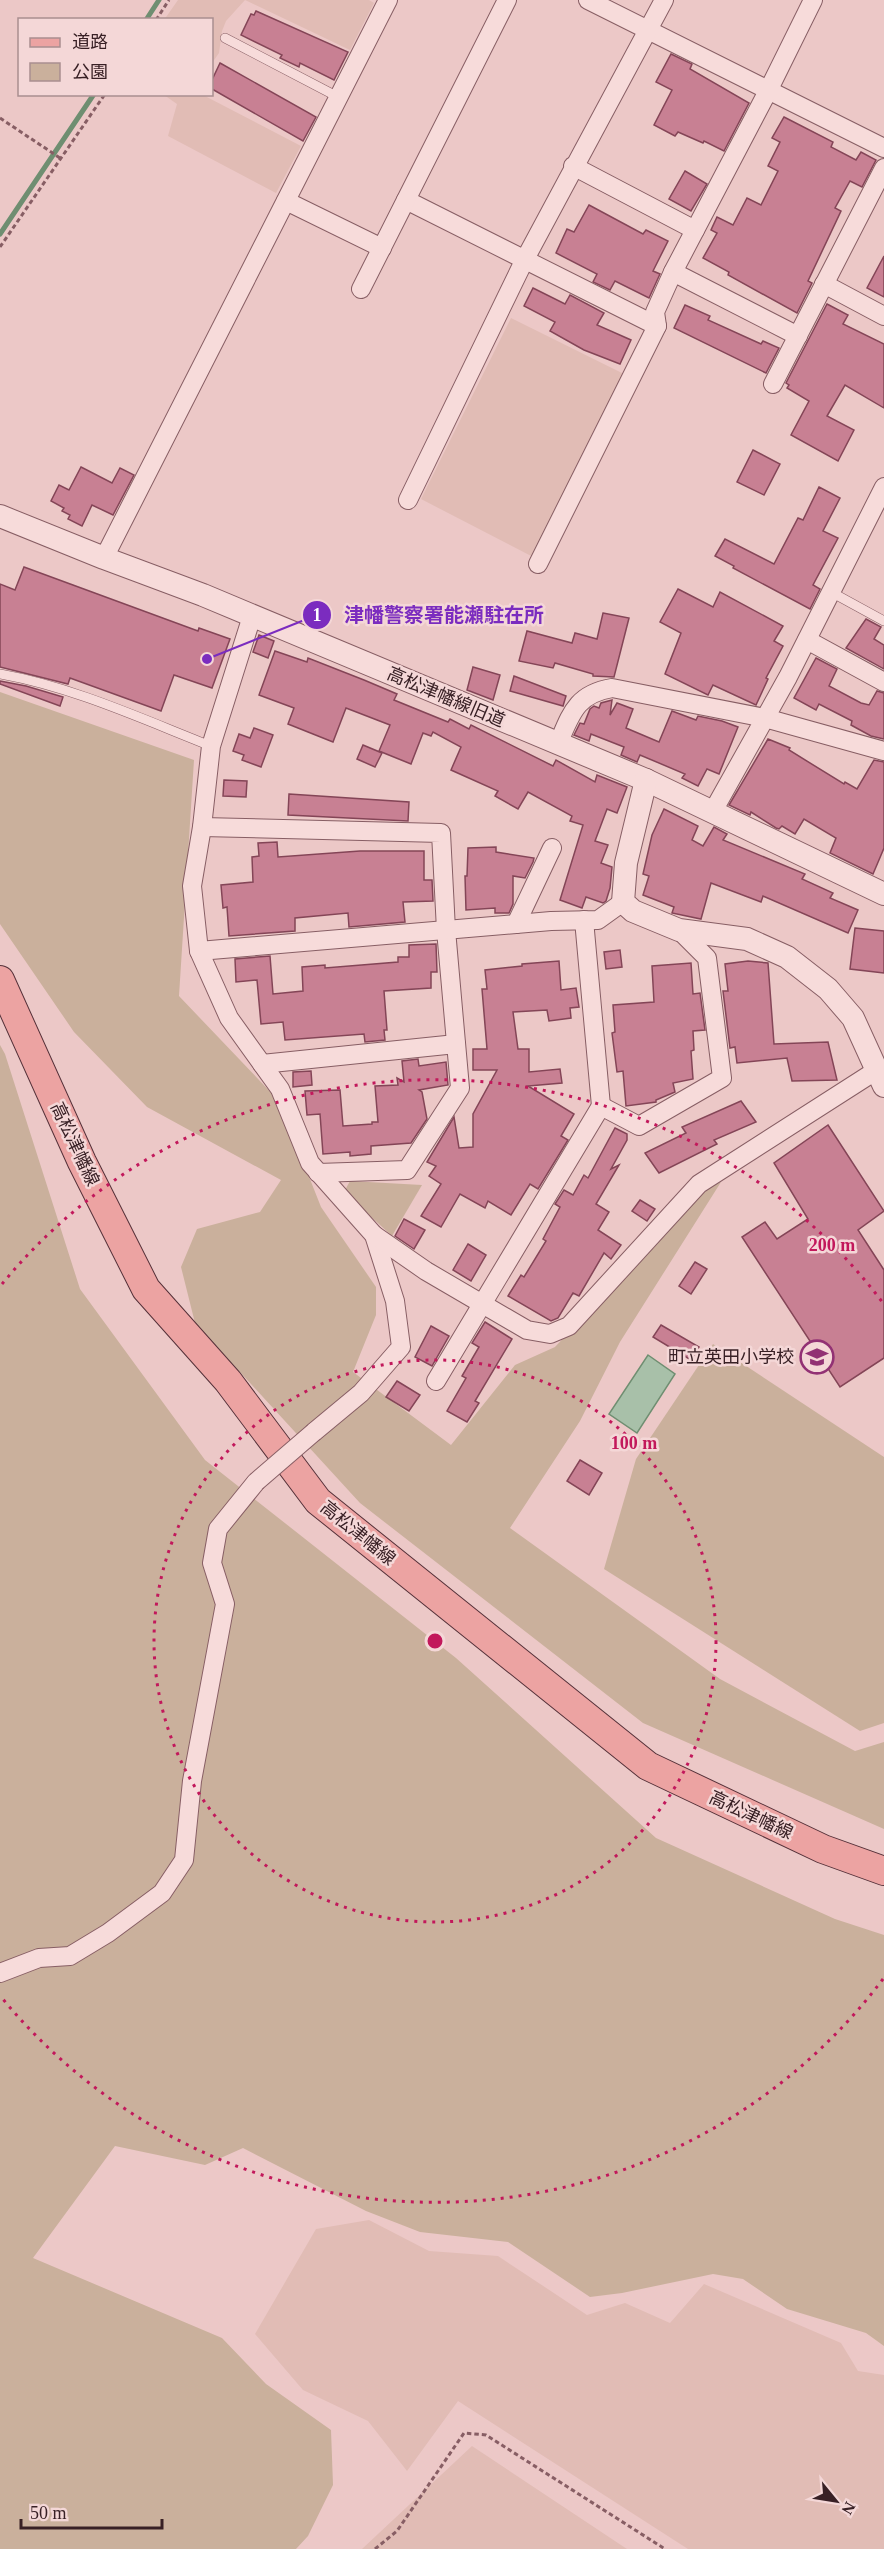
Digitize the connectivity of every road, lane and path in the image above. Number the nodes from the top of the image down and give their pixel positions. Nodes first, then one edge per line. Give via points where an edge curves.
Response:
1 (169, 0) edge
2 (388, 0) edge
3 (507, 0) edge
4 (588, 0) edge
5 (663, 0) edge
6 (813, 0) edge
7 (157, 18) edge
8 (648, 30) junction
9 (225, 38) dead end
10 (768, 91) junction
11 (104, 96) edge
12 (340, 98) junction
13 (0, 117) edge
14 (884, 148) edge
15 (60, 158) junction
16 (573, 166) junction
17 (884, 168) edge
18 (406, 200) junction
19 (286, 201) junction
20 (695, 230) junction
21 (0, 247) edge
22 (382, 248) junction
23 (524, 261) junction
24 (673, 272) junction
25 (824, 284) junction
26 (361, 289) dead end
27 (884, 316) edge
28 (657, 326) junction
29 (798, 336) junction
30 (774, 384) dead end
31 (884, 487) edge
32 (408, 500) dead end
33 (0, 516) edge
34 (104, 558) junction
35 (538, 564) dead end
36 (831, 592) junction
37 (252, 616) junction
38 (884, 621) edge
39 (807, 640) junction
40 (0, 674) edge
41 (884, 681) edge
42 (765, 718) junction
43 (558, 744) junction
44 (211, 746) junction
45 (884, 752) edge
46 (646, 780) junction
47 (712, 813) junction
48 (202, 827) junction
49 (552, 848) dead end
50 (884, 894) edge
51 (623, 902) junction
52 (584, 920) junction
53 (516, 924) junction
54 (446, 930) junction
55 (679, 930) junction
56 (199, 951) junction
57 (0, 980) edge
58 (456, 1044) junction
59 (262, 1064) junction
60 (880, 1078) edge
61 (601, 1106) junction
62 (318, 1173) junction
63 (374, 1235) junction
64 (481, 1303) junction
65 (436, 1381) dead end
66 (884, 1871) edge
67 (0, 1973) edge
68 (375, 2549) edge
69 (665, 2549) edge

1 - 7 path
2 - 12 street
3 - 18 street
4 - 8 street
5 - 8 street
6 - 10 street
8 - 10 street
8 - 16 street
9 - 12 lane
10 - 14 street
10 - 20 street
11 - 15 path
12 - 19 street
13 - 15 path
15 - 21 path
16 - 20 street
16 - 23 street
17 - 25 street
18 - 22 street
18 - 23 street
19 - 22 street
19 - 34 street
20 - 24 street
22 - 26 street
23 - 28 street
23 - 32 street
24 - 28 street via 655,312
24 - 29 street
25 - 27 street
25 - 29 street
28 - 35 street
29 - 30 street
31 - 36 street
33 - 34 street, 高松津幡線旧道
34 - 37 street, 高松津幡線旧道
36 - 38 lane
36 - 39 street
37 - 43 street, 高松津幡線旧道
37 - 44 street
39 - 41 street
39 - 42 street
40 - 44 lane via 79,694
42 - 43 street via 612,688 594,691 581,700
42 - 45 street
42 - 47 street
43 - 46 street, 高松津幡線旧道
44 - 48 street
46 - 47 street, 高松津幡線旧道
46 - 51 street via 626,863
47 - 50 street, 高松津幡線旧道
48 - 54 street via 441,833
48 - 56 street via 192,886
49 - 53 street
51 - 52 street via 598,920
51 - 55 street via 633,911
52 - 53 street
52 - 61 street
53 - 54 street
54 - 56 street
54 - 58 street
55 - 60 street via 747,939 788,957 828,989 853,1018
55 - 61 street via 707,958 722,1078 639,1126
56 - 59 street via 229,1018
57 - 66 main road, 高松津幡線 via 82,1162 146,1289 228,1381 318,1502 648,1766 822,1849
58 - 59 street
58 - 62 street via 460,1088 407,1170
59 - 62 street via 280,1089 310,1163
60 - 64 street via 699,1184 569,1326 550,1334 527,1330
61 - 64 street
62 - 63 street
63 - 64 street
63 - 67 street, bridge via 395,1301 401,1347 361,1393 256,1482 218,1529 212,1563 225,1605 192,1781 184,1860 162,1893 108,1933 70,1956 39,1958
64 - 65 street
68 - 69 path via 397,2531 464,2433 486,2434

